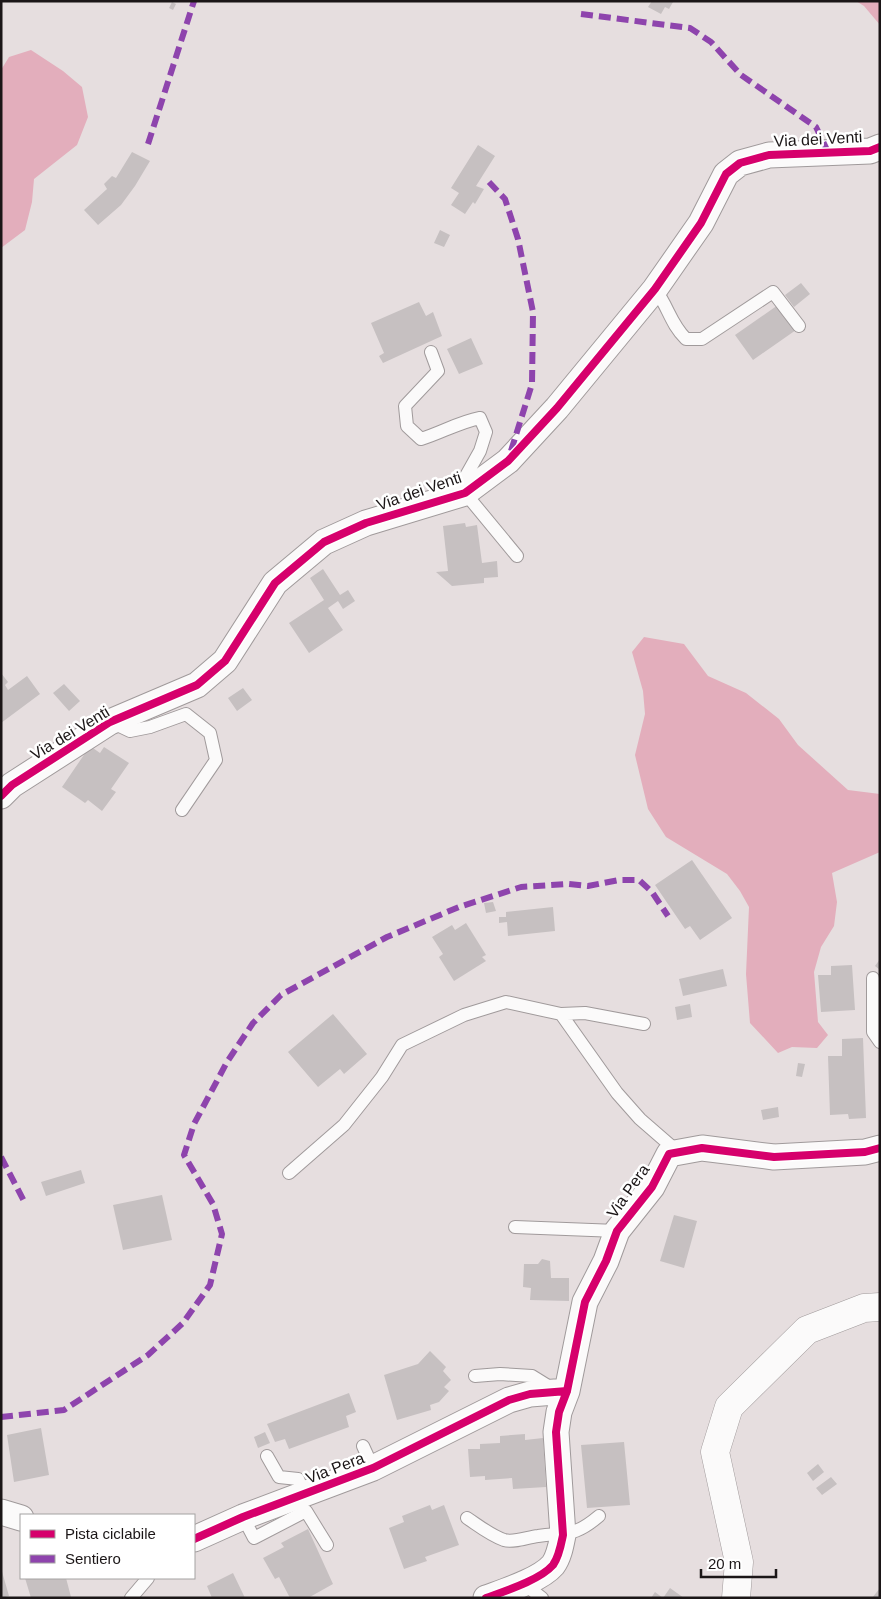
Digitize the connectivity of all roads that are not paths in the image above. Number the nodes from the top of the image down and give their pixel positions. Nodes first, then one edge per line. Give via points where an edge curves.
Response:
1 (880, 147) edge
2 (655, 290) junction
3 (799, 326) dead end
4 (431, 352) dead end
5 (465, 493) junction
6 (517, 556) dead end
7 (110, 722) junction
8 (1, 796) edge
9 (182, 810) dead end
10 (873, 978) dead end
11 (560, 1014) junction
12 (644, 1024) dead end
13 (880, 1042) edge
14 (880, 1148) edge
15 (678, 1152) junction
16 (289, 1173) dead end
17 (515, 1227) dead end
18 (617, 1231) junction
19 (880, 1307) edge
20 (475, 1376) dead end
21 (562, 1391) junction
22 (363, 1446) dead end
23 (268, 1456) dead end
24 (373, 1468) junction
25 (305, 1495) junction
26 (599, 1516) dead end
27 (243, 1517) junction
28 (467, 1518) dead end
29 (563, 1535) junction
30 (195, 1539) edge
31 (326, 1545) dead end
32 (147, 1579) edge
33 (533, 1591) edge
34 (131, 1598) edge
35 (486, 1598) edge
36 (736, 1598) edge

1 - 2 street, Via dei Venti via 870,151 769,155 740,163 726,174 701,223
2 - 3 lane via 665,303 674,327 686,338 702,339 773,292
2 - 5 street, Via dei Venti via 557,408 508,461
4 - 5 lane via 438,371 405,406 407,426 421,439 480,418 486,432 480,451 462,483
5 - 6 lane
5 - 7 street, Via dei Venti via 366,523 324,542 275,583 225,661 197,685
7 - 8 street, Via dei Venti via 12,785
7 - 9 lane via 130,731 186,714 210,733 216,760
10 - 13 lane via 874,1032
11 - 12 lane via 585,1013
11 - 15 lane via 617,1093 640,1119
11 - 16 lane via 506,1002 464,1015 402,1045 382,1077 344,1125
14 - 15 street via 865,1152 774,1157 702,1148
15 - 18 street, Via Pera via 669,1154 652,1187
17 - 18 lane
18 - 21 street, Via Pera via 586,1302
19 - 36 street via 864,1308 807,1330 729,1406 715,1452 739,1562
20 - 21 lane via 532,1376
21 - 24 street, Via Pera via 509,1400
21 - 29 street, Via Pera via 556,1432
22 - 24 lane
23 - 25 lane via 280,1477 298,1479
24 - 25 street, Via Pera
25 - 27 street, Via Pera
26 - 29 lane via 586,1527
27 - 30 street, Via Pera
27 - 31 lane via 254,1538 306,1511
28 - 29 lane via 506,1540
29 - 33 street, Via Pera via 553,1565
32 - 34 lane
33 - 35 street, Via Pera

